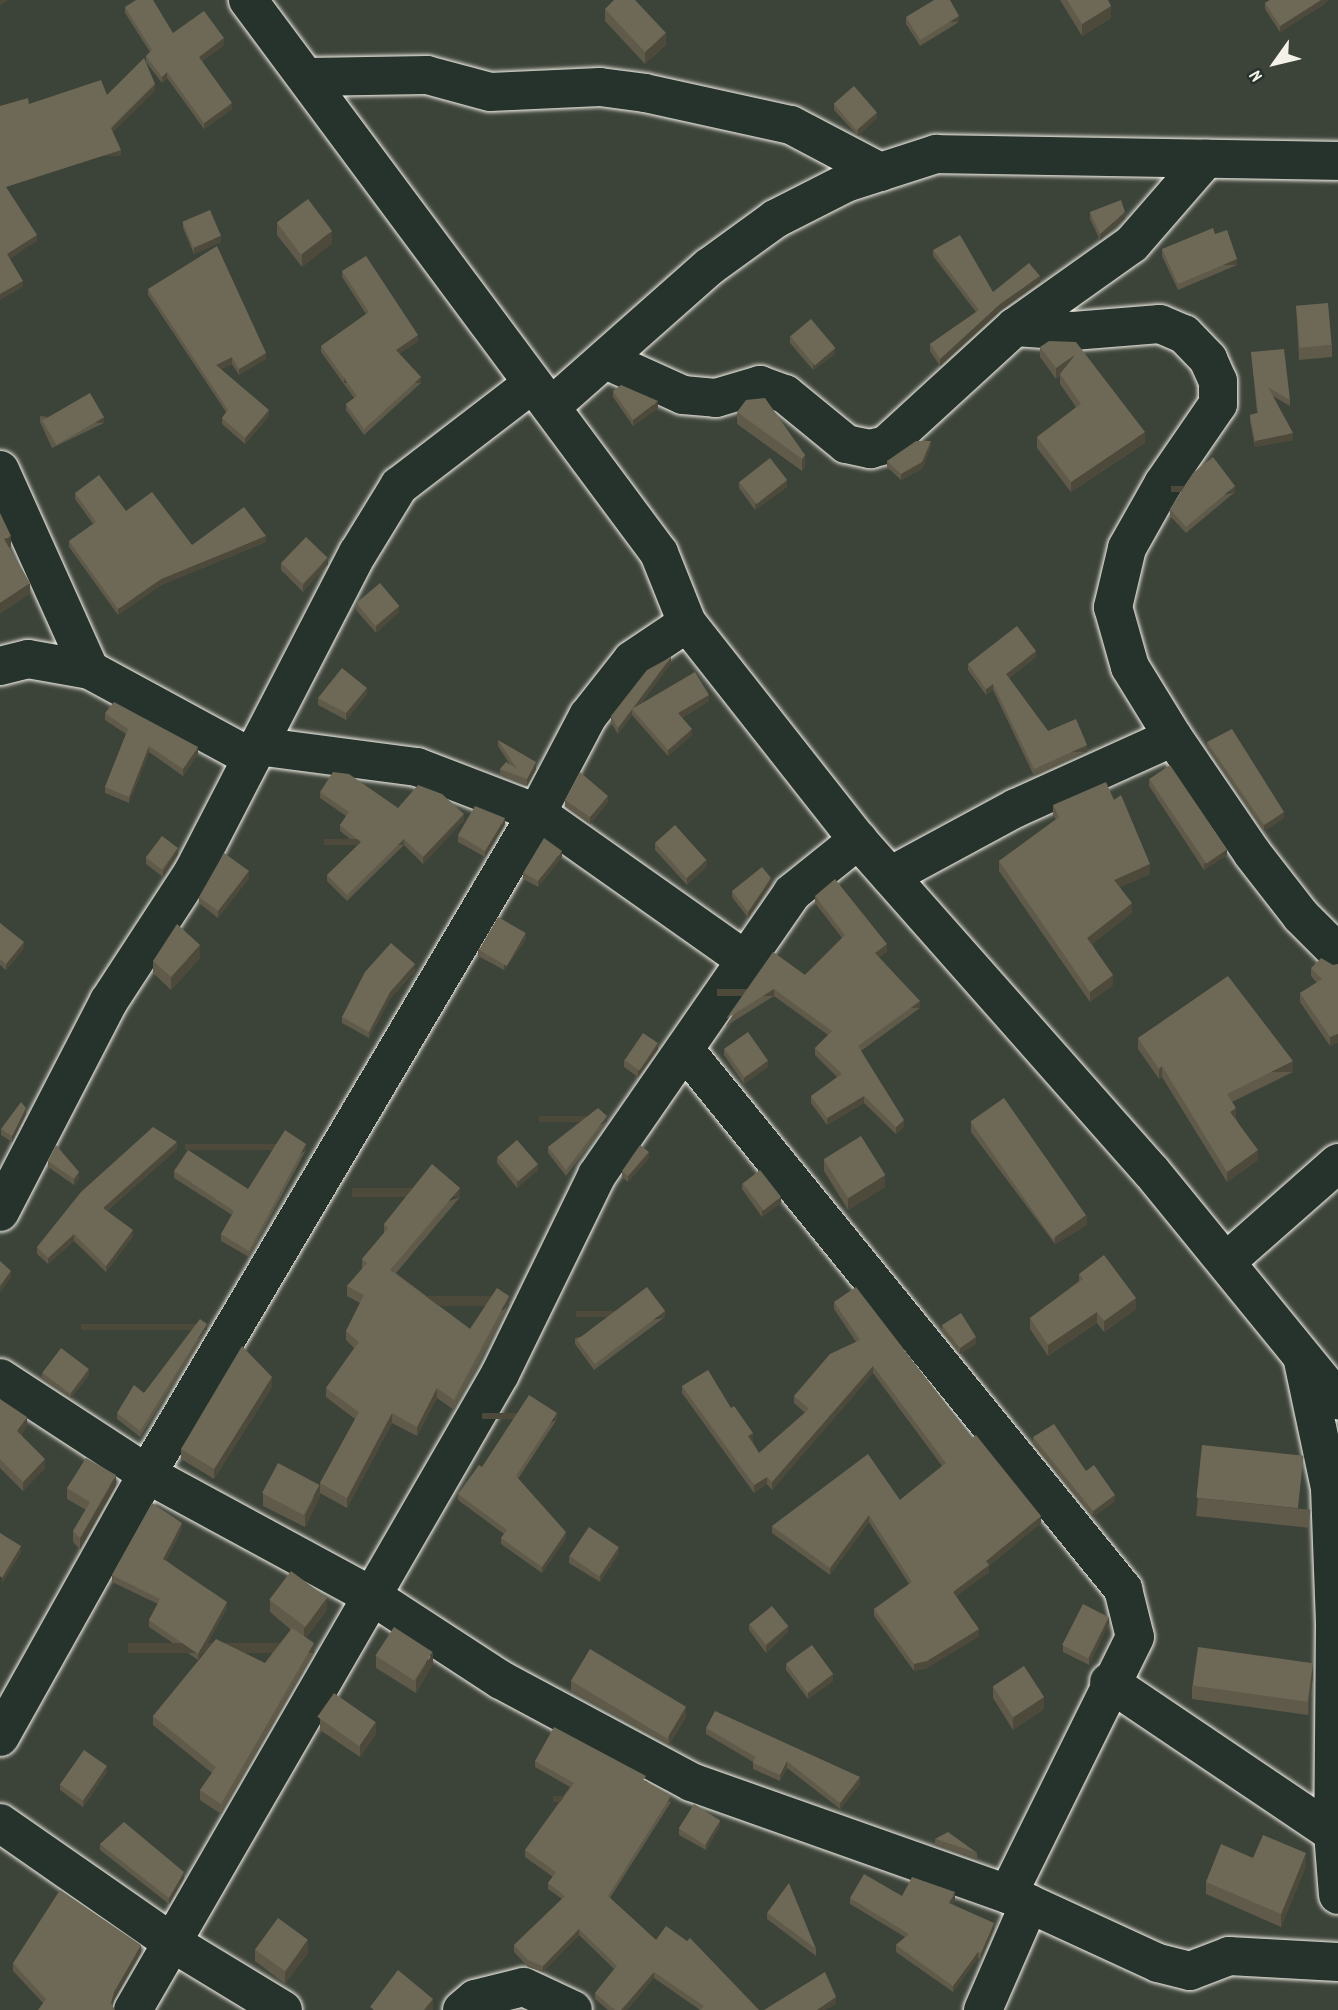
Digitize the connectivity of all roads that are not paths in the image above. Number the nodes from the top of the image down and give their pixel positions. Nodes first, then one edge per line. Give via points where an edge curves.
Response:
1 (248, 0) edge
2 (307, 76) junction
3 (1206, 159) junction
4 (1338, 161) edge
5 (880, 172) junction
6 (1015, 327) junction
7 (608, 361) junction
8 (543, 395) junction
9 (0, 470) edge
10 (687, 623) junction
11 (0, 666) edge
12 (90, 670) junction
13 (1173, 737) junction
14 (254, 752) junction
15 (537, 813) junction
16 (859, 840) junction
17 (890, 876) junction
18 (1338, 953) edge
19 (744, 959) junction
20 (685, 1049) junction
21 (1338, 1163) edge
22 (0, 1212) edge
23 (1227, 1261) junction
24 (1300, 1349) junction
25 (0, 1378) edge
26 (1338, 1400) edge
27 (147, 1474) junction
28 (372, 1596) junction
29 (1109, 1682) junction
30 (0, 1737) edge
31 (0, 1823) edge
32 (1333, 1833) junction
33 (1338, 1895) edge
34 (1019, 1899) junction
35 (172, 1942) junction
36 (1338, 1962) edge
37 (133, 2010) edge
38 (283, 2010) edge
39 (462, 2010) edge
40 (573, 2010) edge
41 (983, 2010) edge

1 - 2 street
2 - 5 street via 427,75 490,92 600,87 697,102 790,125
2 - 8 street
3 - 4 street
3 - 5 street via 936,154
3 - 6 street via 1132,244
5 - 7 street via 846,183 775,219 709,267
6 - 7 street via 886,444 870,449 846,444 785,394 760,385 716,398 683,395
6 - 13 street via 1073,331 1160,324 1184,334 1208,359 1218,381 1218,404 1163,484 1127,548 1113,607 1130,667
7 - 8 street
8 - 10 street via 659,553
8 - 14 street via 399,486 358,553
9 - 12 street
10 - 15 street via 632,660 589,716
10 - 16 street
11 - 12 street via 28,659
12 - 14 street
13 - 17 street via 1016,808
13 - 18 street via 1261,864 1301,916
14 - 15 street via 417,767
14 - 22 street via 193,872 109,1000
15 - 19 street
15 - 27 street
16 - 17 street
16 - 19 street via 792,893
17 - 23 street
19 - 20 street
20 - 28 street via 597,1175 500,1374
20 - 29 street via 1123,1589 1135,1637
21 - 23 street
23 - 24 street
24 - 26 street
24 - 32 street via 1330,1489 1335,1624
25 - 27 street
27 - 28 street
27 - 30 street
28 - 34 street via 501,1680 691,1782
28 - 35 street
29 - 32 street
29 - 34 street
31 - 35 street
32 - 33 street
34 - 36 street via 1158,1963 1190,1971 1230,1956
34 - 41 street
35 - 37 street
35 - 38 street
39 - 40 street via 475,1999 524,1987

